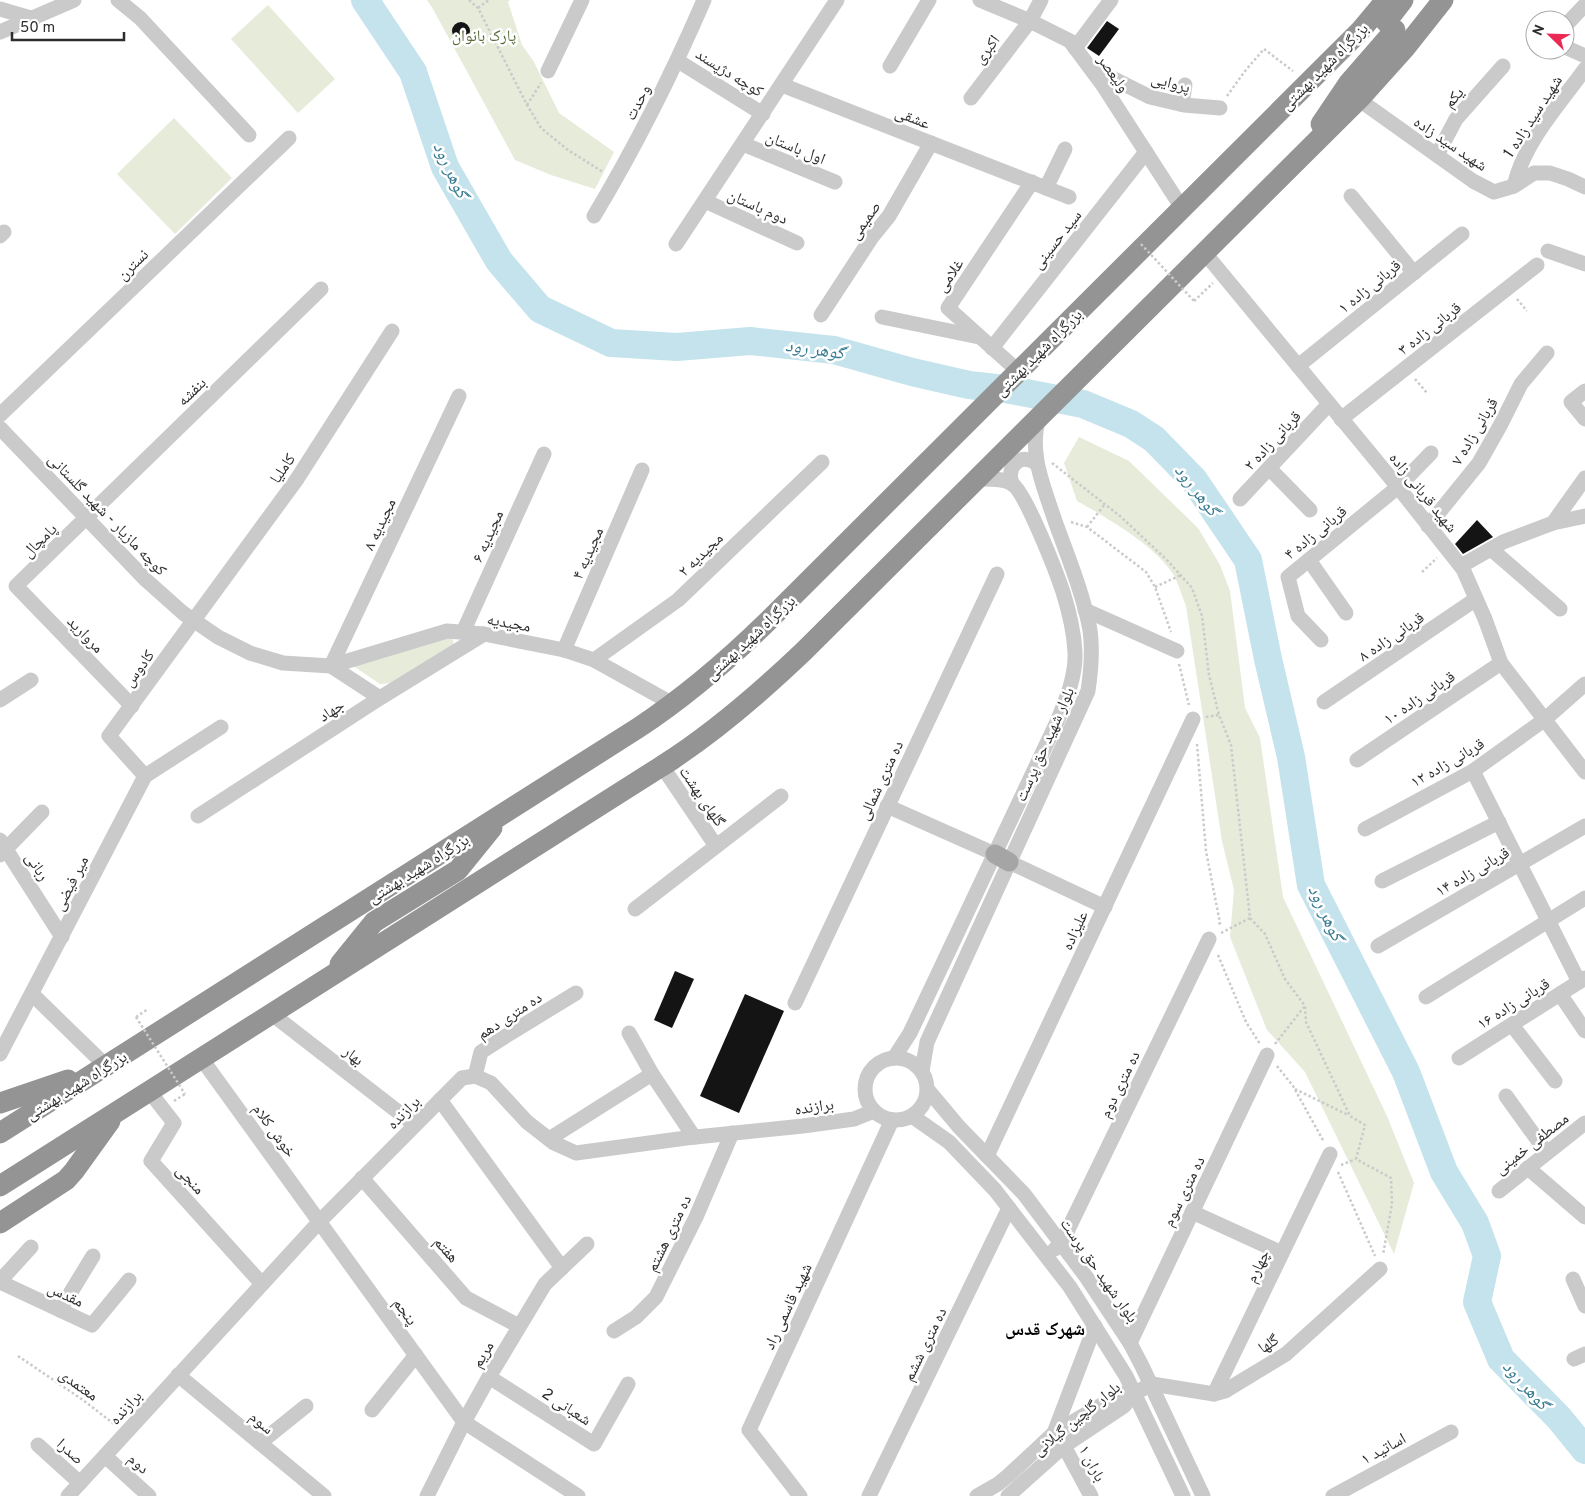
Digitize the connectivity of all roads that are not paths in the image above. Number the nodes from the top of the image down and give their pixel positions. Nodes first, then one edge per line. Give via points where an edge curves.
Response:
1 (74, 0) edge
2 (118, 0) edge
3 (582, 0) edge
4 (704, 0) edge
5 (837, 0) edge
6 (929, 0) edge
7 (980, 0) edge
8 (1041, 0) edge
9 (1111, 0) edge
10 (1403, 0) edge
11 (1443, 0) edge
12 (1585, 5) edge
13 (0, 10) edge
14 (1575, 16) edge
15 (34, 19) junction
16 (1030, 21) junction
17 (1390, 21) edge
18 (0, 32) edge
19 (1075, 48) junction
20 (678, 61) junction
21 (890, 66) dead end
22 (1089, 66) junction
23 (1504, 66) dead end
24 (1585, 69) edge
25 (548, 71) road end
26 (1185, 84) dead end
27 (782, 85) junction
28 (971, 98) dead end
29 (1358, 100) junction
30 (1182, 104) junction
31 (1220, 108) road end
32 (763, 114) junction
33 (249, 135) dead end
34 (289, 138) dead end
35 (931, 143) junction
36 (743, 144) junction
37 (1065, 150) dead end
38 (1146, 152) junction
39 (1437, 155) junction
40 (1299, 159) junction
41 (836, 182) dead end
42 (1032, 182) junction
43 (1514, 186) junction
44 (1585, 187) edge
45 (1046, 188) junction
46 (1350, 196) dead end
47 (1069, 198) dead end
48 (704, 201) junction
49 (1182, 208) junction
50 (594, 216) dead end
51 (1462, 234) dead end
52 (797, 243) dead end
53 (676, 244) dead end
54 (1548, 251) dead end
55 (1204, 252) junction
56 (1585, 264) edge
57 (1537, 265) dead end
58 (1414, 273) junction
59 (321, 289) dead end
60 (821, 315) dead end
61 (882, 317) dead end
62 (392, 331) dead end
63 (980, 337) junction
64 (992, 348) junction
65 (1548, 353) dead end
66 (1018, 365) junction
67 (1298, 366) junction
68 (1585, 391) edge
69 (458, 396) dead end
70 (1329, 404) junction
71 (0, 416) edge
72 (1039, 417) junction
73 (1342, 418) junction
74 (1585, 419) edge
75 (0, 428) edge
76 (1431, 453) dead end
77 (544, 454) dead end
78 (822, 462) dead end
79 (1044, 466) junction
80 (1269, 468) junction
81 (642, 470) dead end
82 (977, 478) junction
83 (1585, 478) edge
84 (1012, 484) junction
85 (1398, 487) junction
86 (1240, 499) dead end
87 (1310, 510) dead end
88 (1585, 516) edge
89 (86, 518) junction
90 (1553, 523) junction
91 (1428, 526) junction
92 (1491, 549) junction
93 (1308, 560) junction
94 (1461, 566) junction
95 (997, 574) dead end
96 (16, 586) joint
97 (1476, 599) junction
98 (1560, 609) dead end
99 (1085, 610) junction
100 (1346, 613) dead end
101 (194, 620) junction
102 (463, 632) junction
103 (484, 634) junction
104 (1321, 640) dead end
105 (564, 650) junction
106 (1177, 651) road end
107 (594, 660) junction
108 (1501, 663) junction
109 (331, 666) junction
110 (31, 680) dead end
111 (1585, 684) edge
112 (380, 698) junction
113 (0, 700) edge
114 (1324, 702) dead end
115 (673, 704) junction
116 (132, 706) junction
117 (1193, 719) road end
118 (1544, 720) junction
119 (222, 727) dead end
120 (1357, 760) dead end
121 (668, 762) junction
122 (1473, 771) junction
123 (1585, 772) edge
124 (145, 776) junction
125 (781, 796) dead end
126 (887, 806) junction
127 (42, 812) dead end
128 (503, 814) junction
129 (198, 816) dead end
130 (1499, 822) junction
131 (1585, 826) edge
132 (1365, 829) dead end
133 (716, 846) junction
134 (2, 848) edge
135 (1002, 858) junction
136 (1519, 864) junction
137 (400, 879) junction
138 (1382, 881) dead end
139 (412, 898) junction
140 (1585, 898) edge
141 (1104, 907) junction
142 (635, 909) dead end
143 (423, 918) junction
144 (1548, 922) junction
145 (62, 937) junction
146 (1209, 939) road end
147 (1378, 946) dead end
148 (332, 975) junction
149 (1582, 980) edge
150 (576, 993) dead end
151 (32, 994) junction
152 (1560, 994) junction
153 (1426, 997) dead end
154 (795, 1003) dead end
155 (272, 1014) junction
156 (1512, 1025) junction
157 (1585, 1031) edge
158 (628, 1033) dead end
159 (0, 1054) edge
160 (1267, 1055) road end
161 (201, 1058) junction
162 (894, 1058) junction
163 (1459, 1058) dead end
164 (104, 1067) junction
165 (922, 1071) junction
166 (652, 1074) junction
167 (476, 1076) junction
168 (1555, 1081) dead end
169 (928, 1090) junction
170 (149, 1091) junction
171 (1506, 1096) dead end
172 (440, 1100) junction
173 (0, 1104) edge
174 (116, 1112) junction
175 (874, 1112) junction
176 (912, 1116) junction
177 (892, 1120) junction
178 (1585, 1124) edge
179 (415, 1125) junction
180 (9, 1128) edge
181 (732, 1133) junction
182 (694, 1137) junction
183 (549, 1139) junction
184 (1547, 1153) junction
185 (1330, 1154) road end
186 (987, 1156) junction
187 (1528, 1168) junction
188 (362, 1178) junction
189 (0, 1186) edge
190 (1499, 1191) dead end
191 (1009, 1208) junction
192 (1192, 1212) junction
193 (1585, 1217) edge
194 (320, 1221) junction
195 (0, 1223) edge
196 (587, 1244) dead end
197 (1061, 1244) junction
198 (31, 1247) dead end
199 (1282, 1254) junction
200 (93, 1256) dead end
201 (1045, 1256) junction
202 (562, 1268) junction
203 (1380, 1269) road end
204 (1573, 1279) dead end
205 (129, 1280) dead end
206 (0, 1281) edge
207 (262, 1284) junction
208 (1585, 1306) edge
209 (60, 1310) junction
210 (519, 1326) junction
211 (1094, 1326) junction
212 (614, 1331) dead end
213 (1130, 1343) junction
214 (416, 1355) junction
215 (178, 1375) junction
216 (489, 1377) junction
217 (628, 1384) dead end
218 (1152, 1384) junction
219 (1135, 1393) junction
220 (1214, 1394) junction
221 (306, 1406) dead end
222 (372, 1410) dead end
223 (464, 1422) junction
224 (1451, 1432) dead end
225 (1054, 1433) junction
226 (260, 1443) junction
227 (38, 1445) dead end
228 (1064, 1446) junction
229 (105, 1456) junction
230 (1009, 1475) junction
231 (80, 1483) junction
232 (1015, 1494) edge
233 (68, 1496) edge
234 (149, 1496) edge
235 (324, 1496) edge
236 (427, 1496) edge
237 (578, 1496) edge
238 (800, 1496) edge
239 (870, 1496) edge
240 (977, 1496) edge
241 (1091, 1496) edge
242 (1183, 1496) edge
243 (1203, 1496) edge
244 (1333, 1496) edge

1 - 15 street
2 - 33 street via 140,18
3 - 25 street
4 - 20 street, وحدت
5 - 27 street
6 - 21 street
7 - 16 street, ولیعصر
8 - 16 street, اکبری
9 - 19 street
10 - 17 highway
11 - 17 highway, بزرگراه شهید بهشتی
12 - 14 street
13 - 15 street
15 - 18 street
16 - 19 street, ولیعصر via 1070,41
16 - 28 street, اکبری
17 - 29 highway, بزرگراه شهید بهشتی
17 - 40 highway
17 - 49 highway, بزرگراه شهید بهشتی via 1361,30
19 - 22 street, ولیعصر
20 - 32 street, کوچه دژپسند
20 - 50 street, وحدت
22 - 30 street, پروایی via 1150,97
22 - 38 street, ولیعصر
23 - 39 street, یکم via 1456,119
24 - 43 street, شهید سید زاده 1 via 1537,136 1518,168
26 - 30 street
27 - 32 street
27 - 35 street, عشقی
29 - 39 street, شهید سید زاده
29 - 40 highway, بزرگراه شهید بهشتی
30 - 31 street, پروایی
32 - 36 street
34 - 71 street, نسترن
35 - 42 street, عشقی
35 - 60 street, صمیمی via 889,216
36 - 41 street, اول باستان
36 - 48 street
37 - 45 street
38 - 49 street, ولیعصر
38 - 64 street, سید حسینی
39 - 43 street, شهید سید زاده via 1494,192
40 - 55 highway, بزرگراه شهید بهشتی
42 - 45 street, عشقی
42 - 63 street, غلامی via 948,308
43 - 44 street, شهید سید زاده via 1534,173 1550,172
45 - 47 street, عشقی
46 - 58 street
48 - 52 street, دوم باستان
48 - 53 street
49 - 66 highway, بزرگراه شهید بهشتی
51 - 58 street, قربانی زاده ۱
54 - 56 street
55 - 67 street, شهید قربانی زاده
55 - 72 highway, بزرگراه شهید بهشتی
57 - 73 street, قربانی زاده ۳
58 - 67 street, قربانی زاده ۱
59 - 89 street, بنفشه
61 - 63 street
62 - 101 street, کاملیا via 297,479
63 - 64 street, غلامی
64 - 66 street, غلامی
65 - 91 street, قربانی زاده ۷ via 1521,384 1479,462
66 - 115 highway, بزرگراه شهید بهشتی via 951,438 743,645
67 - 70 street, شهید قربانی زاده
68 - 74 street via 1571,402
69 - 109 street, مجیدیه ۸
70 - 73 street, شهید قربانی زاده
70 - 80 street, قربانی زاده ۲
72 - 79 street, بلوار شهید حق پرست via 1035,448
72 - 82 highway, بزرگراه شهید بهشتی
73 - 85 street, شهید قربانی زاده
75 - 89 street, کوچه مازیار - شهید گلستانی
76 - 85 street, قربانی زاده ۴
77 - 102 street, مجیدیه ۶
78 - 107 street, مجیدیه ۲ via 678,600
79 - 84 street via 1032,460 1017,462 1011,468
79 - 99 street, بلوار شهید حق پرست via 1038,472
80 - 86 street, قربانی زاده ۲
80 - 87 street
81 - 105 street, مجیدیه ۴
82 - 84 street
82 - 121 highway, بزرگراه شهید بهشتی via 767,686 724,723
83 - 90 street
84 - 135 street, بلوار شهید حق پرست via 1036,525 1064,593 1075,653 1073,683
85 - 91 street, شهید قربانی زاده
85 - 93 street, قربانی زاده ۴
88 - 90 street
89 - 96 street, پامچال
89 - 101 street, کوچه مازیار - شهید گلستانی via 146,580
90 - 92 street
91 - 94 street, شهید قربانی زاده
92 - 94 street
92 - 98 street
93 - 100 street
93 - 104 street, قربانی زاده ۴ via 1288,577 1298,616
94 - 97 street, شهید قربانی زاده
95 - 126 street, ده متری شمالی
96 - 116 street, مروارید
97 - 108 street, شهید قربانی زاده
97 - 114 street, قربانی زاده ۸
99 - 106 street
99 - 135 street, بلوار شهید حق پرست via 1092,667 1088,691
101 - 109 street, کوچه مازیار - شهید گلستانی via 250,653 283,663
101 - 116 street, کادوس
102 - 103 street, مجیدیه
102 - 109 street, مجیدیه via 448,631
103 - 105 street, مجیدیه
103 - 112 street, جهاد
105 - 107 street, مجیدیه
107 - 115 street, مجیدیه
108 - 118 street, شهید قربانی زاده
108 - 120 street, قربانی زاده ۱۰
109 - 112 street
110 - 113 street
111 - 118 street, قربانی زاده ۱۲
112 - 129 street, جهاد
115 - 128 highway, بزرگراه شهید بهشتی
116 - 124 street, کادوس via 109,736
117 - 141 street, علیزاده
118 - 122 street, قربانی زاده ۱۲
118 - 123 street, شهید قربانی زاده
119 - 124 street
121 - 133 street, گلهای بهشت
121 - 143 highway, بزرگراه شهید بهشتی
122 - 130 street
122 - 132 street, قربانی زاده ۱۲
124 - 145 street, میر فیضی
125 - 133 street
126 - 135 street
126 - 154 street, ده متری شمالی
127 - 134 street
128 - 137 highway, بزرگراه شهید بهشتی
128 - 139 highway via 460,867
130 - 136 street
130 - 138 street
131 - 136 street, قربانی زاده ۱۴
133 - 142 street
134 - 145 street, ربانی
135 - 141 street
135 - 162 street, بلوار شهید حق پرست
135 - 165 street, بلوار شهید حق پرست via 927,1042
136 - 144 street
136 - 147 street, قربانی زاده ۱۴
137 - 139 highway
137 - 164 highway, بزرگراه شهید بهشتی
139 - 143 highway
139 - 148 highway via 374,922
140 - 144 street
141 - 186 street, علیزاده
143 - 148 highway, بزرگراه شهید بهشتی
144 - 149 street
144 - 153 street
145 - 151 street, میر فیضی
146 - 197 street, ده متری دوم
148 - 155 highway, بزرگراه شهید بهشتی
149 - 152 street, قربانی زاده ۱۶
150 - 167 street, ده متری دهم via 482,1052
151 - 159 street, میر فیضی
151 - 164 street
152 - 156 street, قربانی زاده ۱۶
152 - 157 street
155 - 161 highway, بزرگراه شهید بهشتی
155 - 179 street, بهار
156 - 163 street, قربانی زاده ۱۶
156 - 168 street
158 - 166 street
160 - 192 street, ده متری سوم
161 - 170 highway, بزرگراه شهید بهشتی
161 - 194 street, خوش کلام
162 - 165 street via 914,1063
162 - 175 street via 876,1066 865,1083 868,1103
164 - 173 highway
164 - 180 highway, بزرگراه شهید بهشتی
165 - 169 street
166 - 182 street
166 - 183 street
167 - 172 street, برازنده via 462,1078
167 - 183 street, برازنده via 491,1084 527,1122
169 - 176 street via 920,1109
169 - 186 street, بلوار شهید حق پرست
170 - 174 highway, بزرگراه شهید بهشتی
170 - 207 street, منجی via 174,1123 151,1161
171 - 184 street
172 - 179 street, برازنده
172 - 202 street
174 - 189 highway, بزرگراه شهید بهشتی
174 - 195 highway via 68,1178
175 - 177 street
175 - 181 street, برازنده via 828,1122
176 - 177 street
176 - 191 street via 949,1142
177 - 238 street, شهید قاسمی راد via 749,1430
178 - 184 street, مصطفی خمینی
179 - 188 street, برازنده
181 - 182 street, برازنده
181 - 212 street, ده متری هشتم via 696,1217 656,1297 636,1317
182 - 183 street, برازنده via 576,1153
184 - 187 street, مصطفی خمینی
185 - 199 street, چهارم
186 - 197 street, بلوار شهید حق پرست via 1024,1194
187 - 190 street, مصطفی خمینی
187 - 193 street
188 - 194 street, برازنده
188 - 210 street, هفتم via 466,1298
191 - 201 street
191 - 239 street, ده متری ششم
192 - 199 street
192 - 213 street, ده متری سوم
194 - 207 street, برازنده
194 - 214 street, پنجم
196 - 202 street, مریم
197 - 201 street
197 - 213 street, بلوار شهید حق پرست via 1088,1278
198 - 206 street
199 - 220 street, چهارم
200 - 209 street
201 - 211 street
202 - 210 street, مریم via 545,1284
203 - 220 street, گلها via 1286,1354 1226,1391
204 - 208 street
205 - 209 street, مقدس via 92,1325
206 - 209 street, مقدس
207 - 215 street, برازنده
210 - 216 street, مریم
211 - 219 street
211 - 225 street
213 - 218 street, بلوار شهید حق پرست
214 - 222 street
214 - 223 street, پنجم
215 - 226 street, سوم
215 - 229 street, برازنده
216 - 217 street, شعبانی 2 via 594,1444
216 - 223 street, مریم
218 - 219 street
218 - 220 street
218 - 243 street, بلوار شهید حق پرست
219 - 225 street, بلوار گلچین گیلانی via 1120,1394
219 - 228 street, بلوار گلچین گیلانی via 1124,1406
219 - 242 street
221 - 226 street
223 - 236 street, مریم
223 - 237 street
224 - 244 street, اساتید ۱
225 - 228 street, باران ۱
225 - 230 street, بلوار گلچین گیلانی
226 - 235 street, سوم
227 - 231 street, صدرا
228 - 232 street, بلوار گلچین گیلانی
228 - 241 street, باران ۱
229 - 231 street, برازنده
229 - 234 street, دوم
230 - 232 street
230 - 240 street, بلوار گلچین گیلانی
231 - 233 street, برازنده

